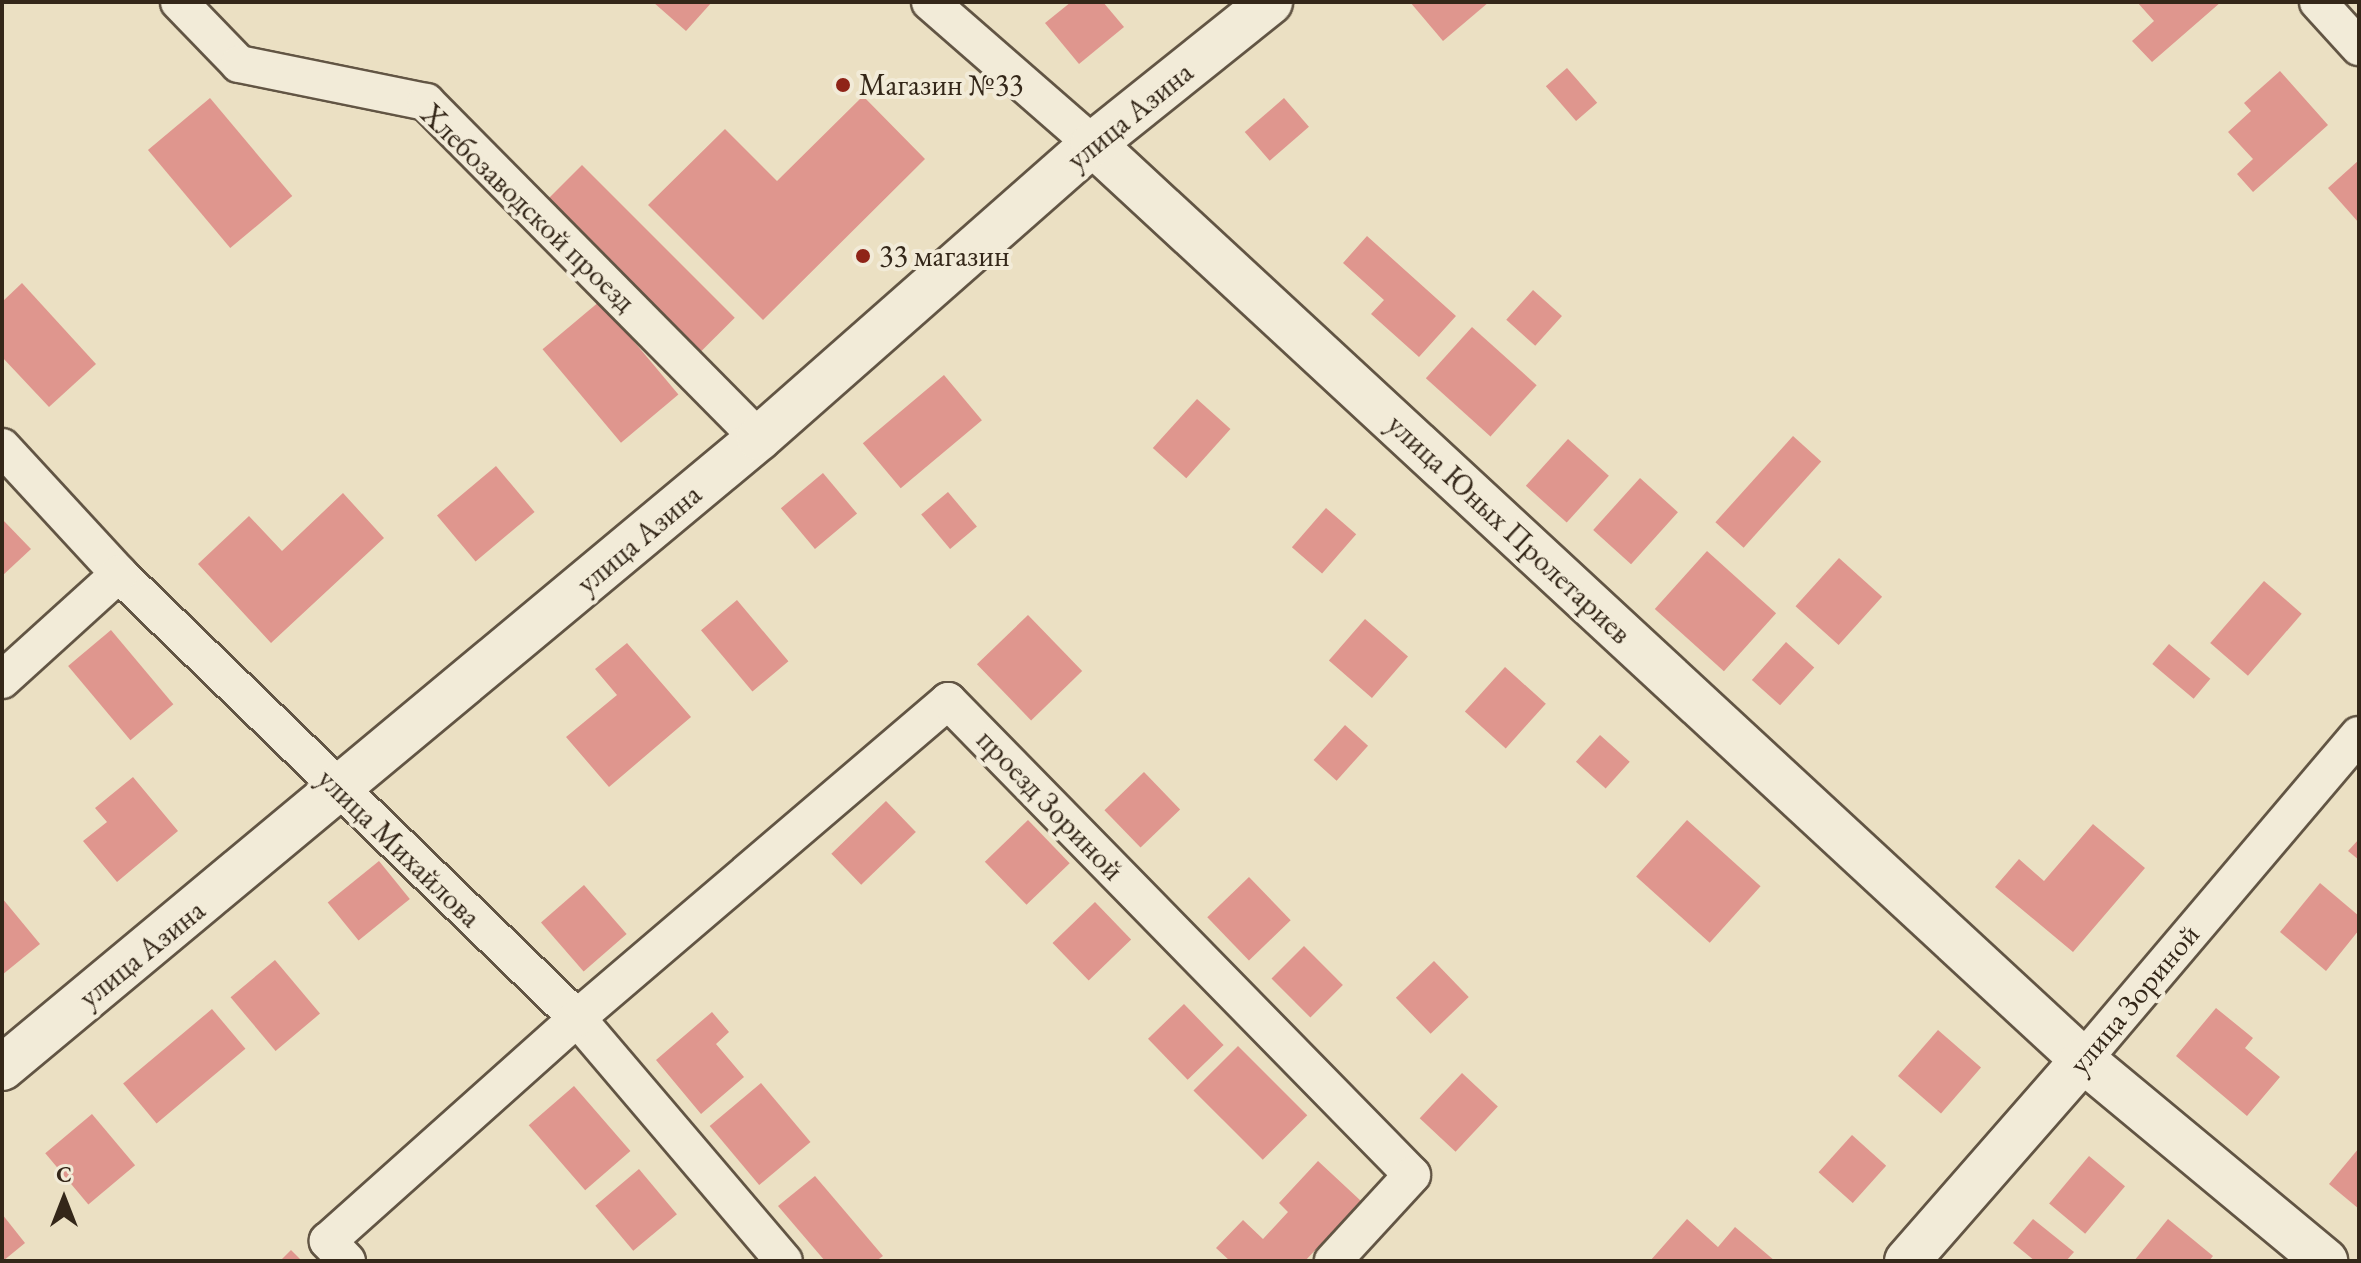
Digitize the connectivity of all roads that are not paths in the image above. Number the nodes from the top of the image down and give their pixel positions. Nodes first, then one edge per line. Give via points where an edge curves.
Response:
1 (179, 2) edge
2 (930, 2) edge
3 (1270, 2) edge
4 (2318, 2) edge
5 (2359, 47) edge
6 (1093, 144) junction
7 (759, 438) junction
8 (2, 447) edge
9 (119, 574) junction
10 (2, 680) edge
11 (2359, 735) edge
12 (339, 791) junction
13 (577, 1018) junction
14 (2083, 1060) junction
15 (2, 1068) edge
16 (347, 1261) edge
17 (784, 1261) edge
18 (1333, 1261) edge
19 (1907, 1261) edge
20 (2325, 1261) edge

1 - 7 street, Хлебозаводской проезд via 239,64 426,102
2 - 6 street, улица Юных Пролетариев
3 - 6 main road, улица Азина
4 - 5 street
6 - 7 main road, улица Азина
6 - 14 main road, улица Юных Пролетариев
7 - 12 main road, улица Азина
8 - 9 street, улица Михайлова
9 - 10 street
9 - 12 street, улица Михайлова
11 - 14 street, улица Зориной
12 - 13 street, улица Михайлова
12 - 15 main road, улица Азина
13 - 16 street via 328,1241
13 - 17 street, улица Михайлова
13 - 18 street, проезд Зориной via 948,701 1412,1175
14 - 19 main road, улица Зориной
14 - 20 main road, улица Юных Пролетариев

